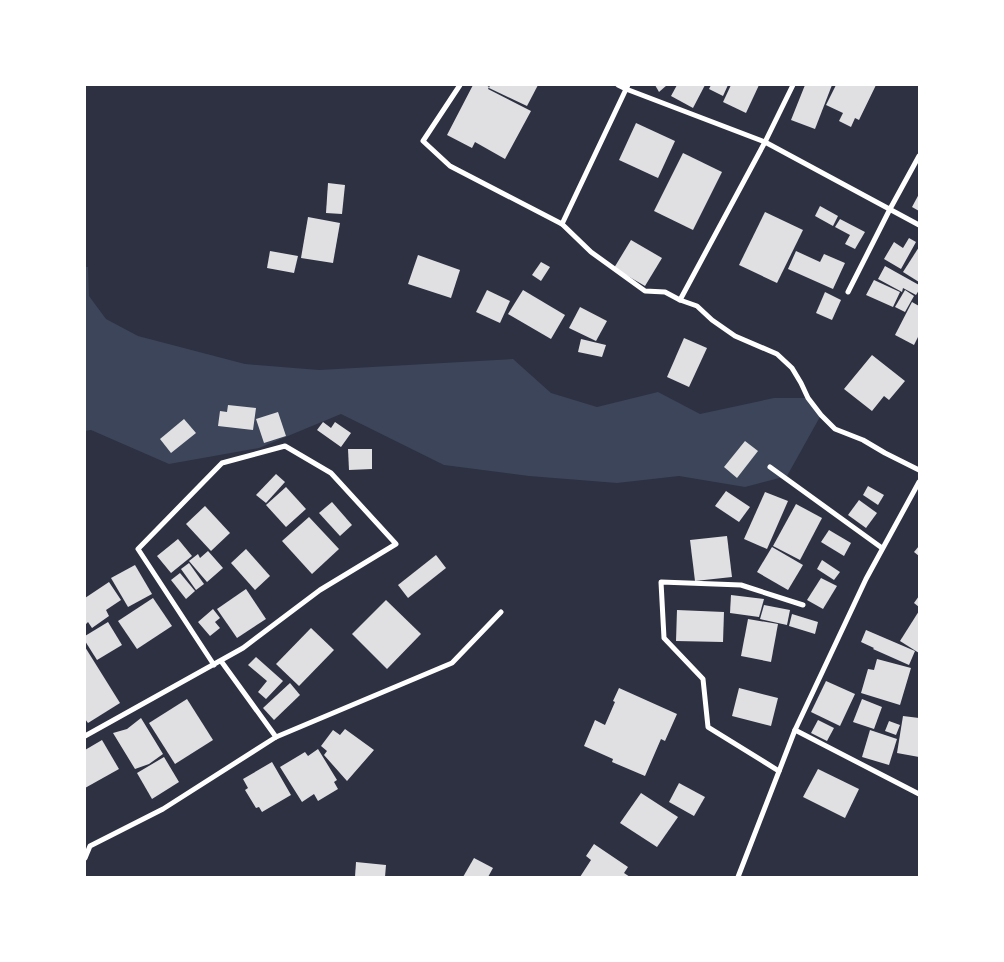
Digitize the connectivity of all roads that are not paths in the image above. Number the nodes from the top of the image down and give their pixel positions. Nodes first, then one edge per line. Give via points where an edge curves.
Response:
1 (460, 85) edge
2 (618, 85) edge
3 (793, 85) edge
4 (627, 87) edge
5 (765, 142) junction
6 (919, 156) edge
7 (890, 209) junction
8 (562, 224) junction
9 (919, 224) edge
10 (848, 292) dead end
11 (680, 300) junction
12 (770, 467) dead end
13 (919, 470) edge
14 (919, 482) edge
15 (882, 548) junction
16 (803, 605) dead end
17 (501, 612) dead end
18 (221, 661) junction
19 (214, 665) junction
20 (795, 730) junction
21 (85, 736) edge
22 (276, 737) junction
23 (779, 771) junction
24 (919, 794) edge
25 (85, 858) edge
26 (738, 877) edge

1 - 8 street via 423,141 450,166
2 - 4 street
3 - 5 street
4 - 5 street
4 - 8 street
5 - 7 street
5 - 11 street
6 - 7 street
7 - 9 street
7 - 10 street
8 - 11 street via 591,252 646,291 665,292
11 - 13 street via 697,306 735,336 777,354 792,368 808,398 835,429
12 - 15 street
14 - 15 street
15 - 20 street
16 - 23 street via 741,585 661,582 664,638 703,679 708,727
17 - 22 street via 452,663
18 - 19 street
18 - 19 street via 320,590 396,544 332,473 285,446 222,464 138,549
18 - 22 street
19 - 21 street
20 - 23 street
20 - 24 street
22 - 25 street via 163,809 90,846
23 - 26 street

